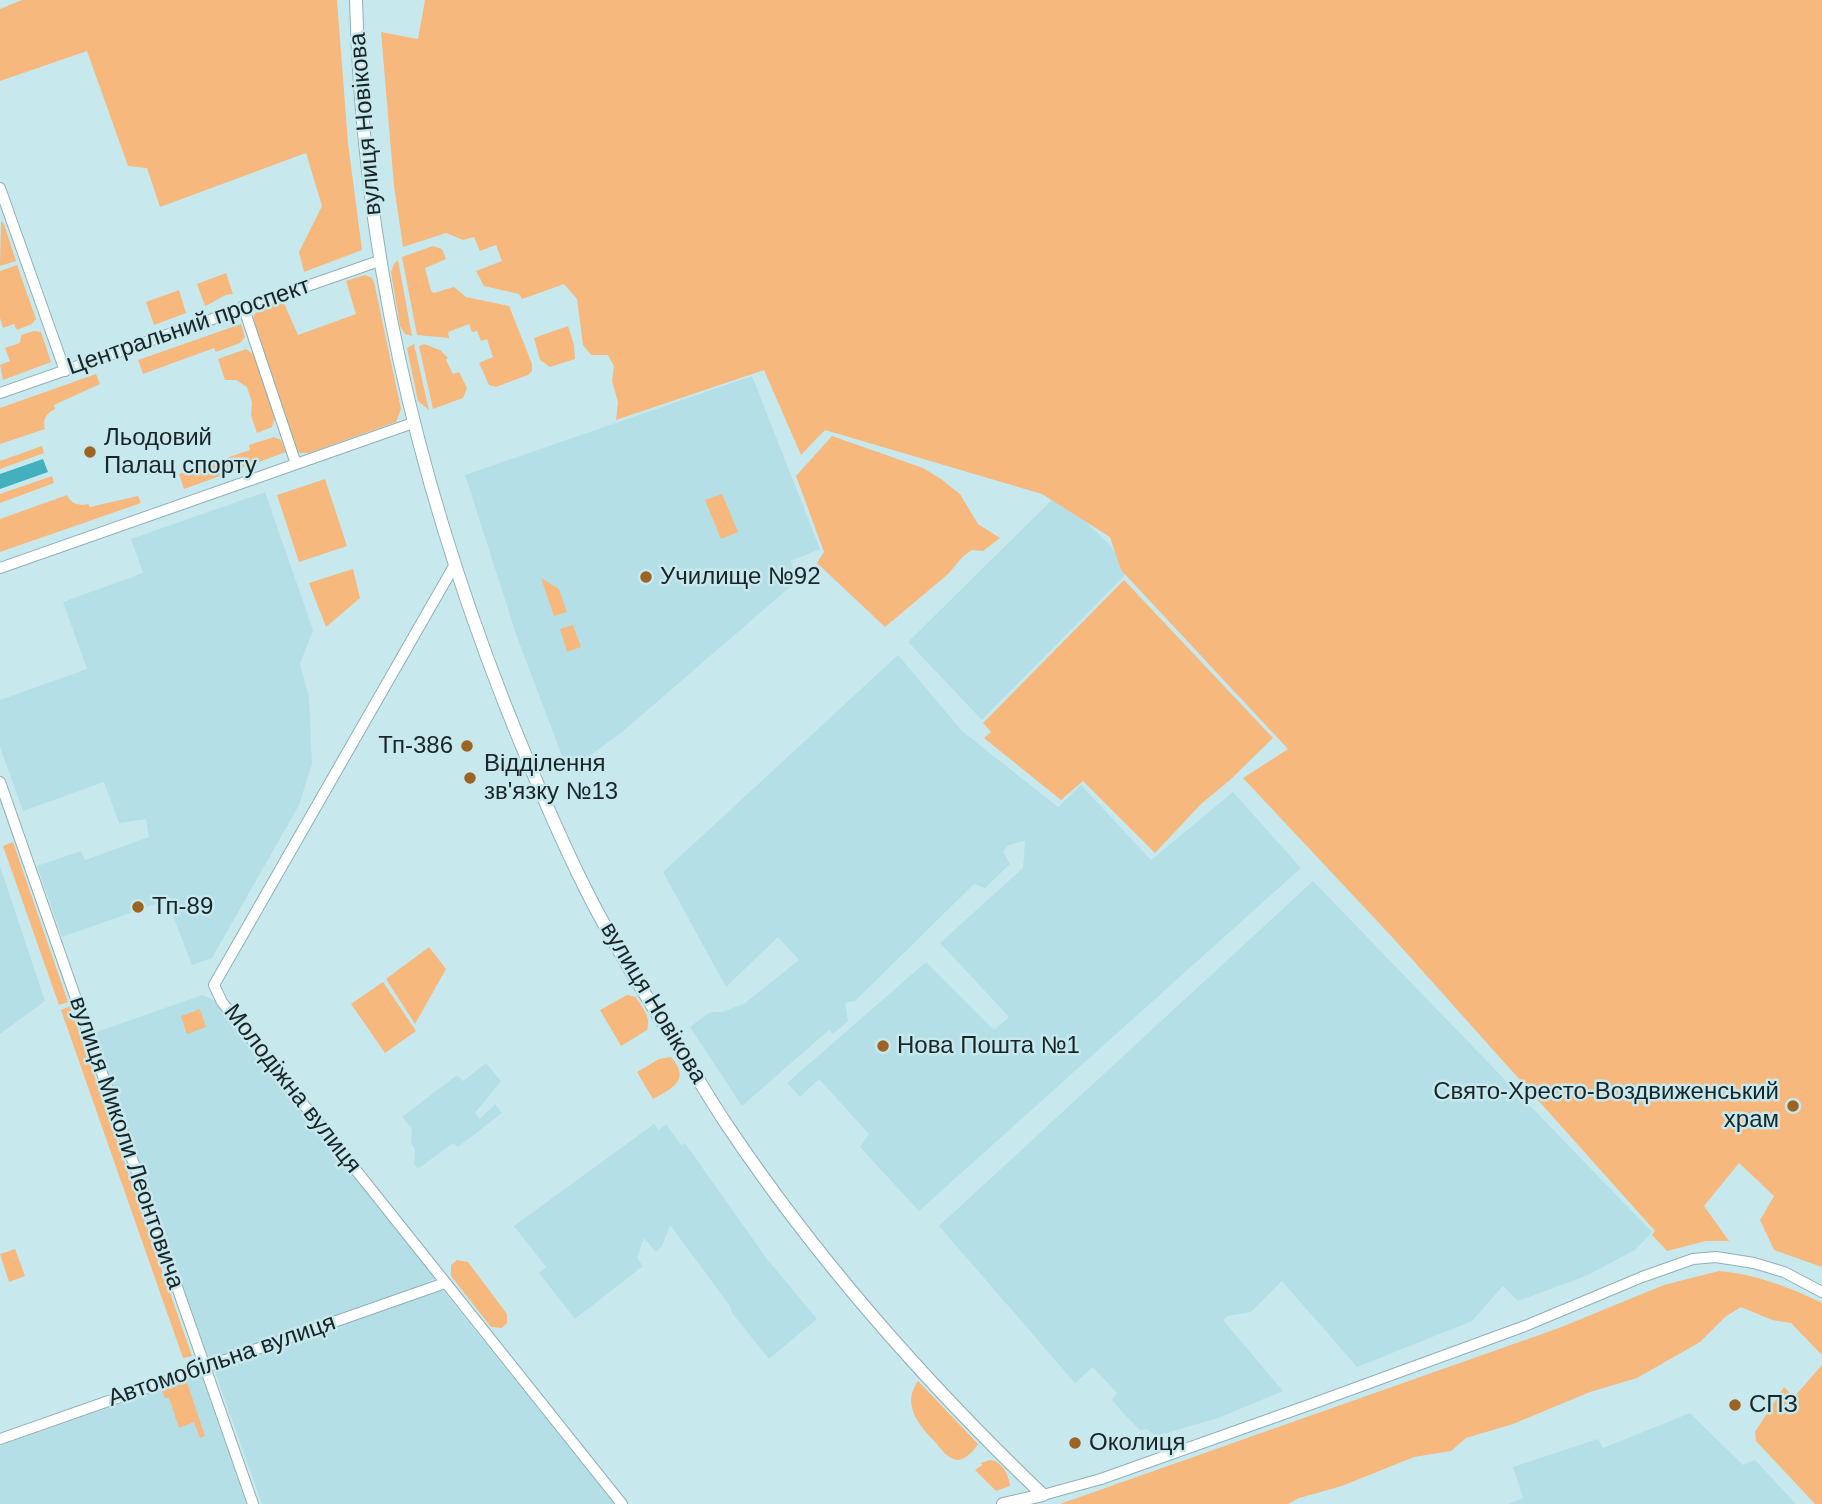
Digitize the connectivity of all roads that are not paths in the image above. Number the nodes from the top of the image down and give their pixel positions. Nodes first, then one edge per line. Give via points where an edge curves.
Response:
1 (356, 0) edge
2 (0, 188) edge
3 (378, 254) junction
4 (243, 306) junction
5 (65, 371) junction
6 (0, 393) edge
7 (413, 422) junction
8 (296, 464) junction
9 (454, 566) junction
10 (0, 568) edge
11 (0, 782) edge
12 (445, 1283) junction
13 (1822, 1292) edge
14 (205, 1367) junction
15 (0, 1439) edge
16 (1043, 1495) junction
17 (253, 1504) edge
18 (622, 1504) edge
19 (1003, 1504) edge

1 - 3 main road, вулиця Новікова via 363,130
2 - 5 street
3 - 4 street, Центральний проспект
3 - 7 main road, вулиця Новікова
4 - 5 street, Центральний проспект
4 - 8 street
5 - 6 street, Центральний проспект
7 - 8 street
7 - 9 main road, вулиця Новікова
8 - 10 street
9 - 12 street, Молодіжна вулиця via 214,985 222,1002
9 - 16 main road, вулиця Новікова via 530,766 584,885 638,984 728,1127 876,1321 990,1445
11 - 14 street, вулиця Миколи Леонтовича
12 - 14 street, Автомобільна вулиця
12 - 18 street, Молодіжна вулиця
13 - 16 street via 1754,1263 1716,1257 1693,1259 1517,1329 1101,1479
14 - 15 street, Автомобільна вулиця
14 - 17 street, вулиця Миколи Леонтовича
16 - 19 main road

